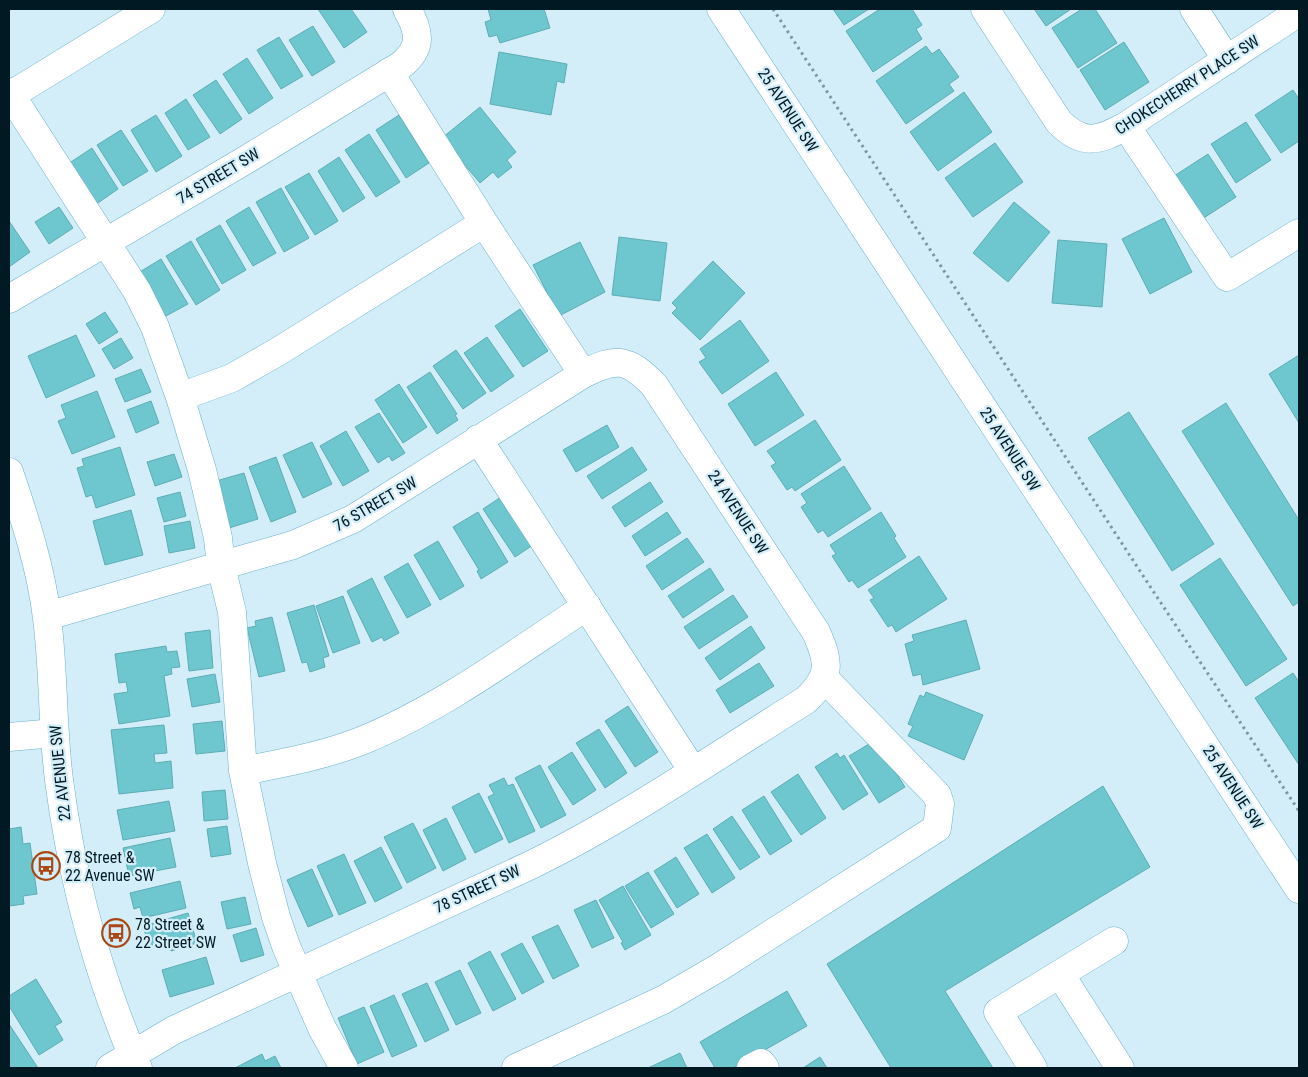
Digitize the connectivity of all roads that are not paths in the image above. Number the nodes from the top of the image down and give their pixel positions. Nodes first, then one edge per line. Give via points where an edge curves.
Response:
1 (151, 9) edge
2 (407, 9) edge
3 (721, 9) edge
4 (985, 9) edge
5 (1194, 9) edge
6 (1299, 12) edge
7 (1227, 60) junction
8 (389, 72) junction
9 (10, 93) edge
10 (1126, 126) junction
11 (484, 222) junction
12 (1299, 233) edge
13 (106, 242) junction
14 (9, 299) edge
15 (623, 363) joint
16 (583, 374) junction
17 (180, 397) junction
18 (478, 439) junction
19 (9, 472) edge
20 (15, 510) edge
21 (221, 566) junction
22 (587, 606) junction
23 (47, 616) junction
24 (824, 678) junction
25 (55, 733) junction
26 (9, 738) edge
27 (243, 771) junction
28 (693, 771) junction
29 (1299, 888) edge
30 (1114, 940) dead end
31 (297, 973) junction
32 (1060, 974) junction
33 (126, 1064) edge
34 (344, 1068) edge
35 (516, 1068) edge
36 (751, 1068) edge
37 (765, 1068) edge
38 (1033, 1068) edge
39 (1120, 1068) edge

1 - 9 street
2 - 8 street, 74 STREET SW via 415,23 417,43 408,59
3 - 29 street, 25 AVENUE SW
4 - 10 street, CHOKECHERRY PLACE SW via 1059,122 1069,132 1082,138 1101,138
5 - 7 street
6 - 7 street, CHOKECHERRY PLACE SW
7 - 10 street, CHOKECHERRY PLACE SW
8 - 11 street
8 - 13 street, 74 STREET SW
9 - 13 street
10 - 12 street via 1227,277
11 - 16 street
11 - 17 street via 279,351 232,378
13 - 14 street, 74 STREET SW
13 - 17 street via 138,291 155,327
15 - 16 street, 76 STREET SW via 611,362
15 - 24 street, 24 AVENUE SW via 634,367 654,385 816,632 825,658
16 - 18 street, 76 STREET SW
17 - 21 street via 204,480
18 - 21 street, 76 STREET SW via 353,520 293,545
18 - 22 street
19 - 20 street, 22 AVENUE SW
20 - 23 street, 22 AVENUE SW via 40,576
21 - 23 street, 76 STREET SW
21 - 27 street via 232,612
22 - 27 street via 439,703 370,737 315,756
22 - 28 street
23 - 25 street, 22 AVENUE SW
24 - 28 street, 78 STREET SW via 806,700
24 - 35 street via 937,795 940,804 937,828 663,1000
25 - 26 street
25 - 33 street, 22 AVENUE SW via 63,808 76,879
27 - 31 street via 276,917
28 - 31 street, 78 STREET SW via 571,845
30 - 32 street
31 - 33 street, 78 STREET SW via 174,1030
31 - 34 street
32 - 38 street via 998,1012
32 - 39 street
36 - 37 street via 761,1063

